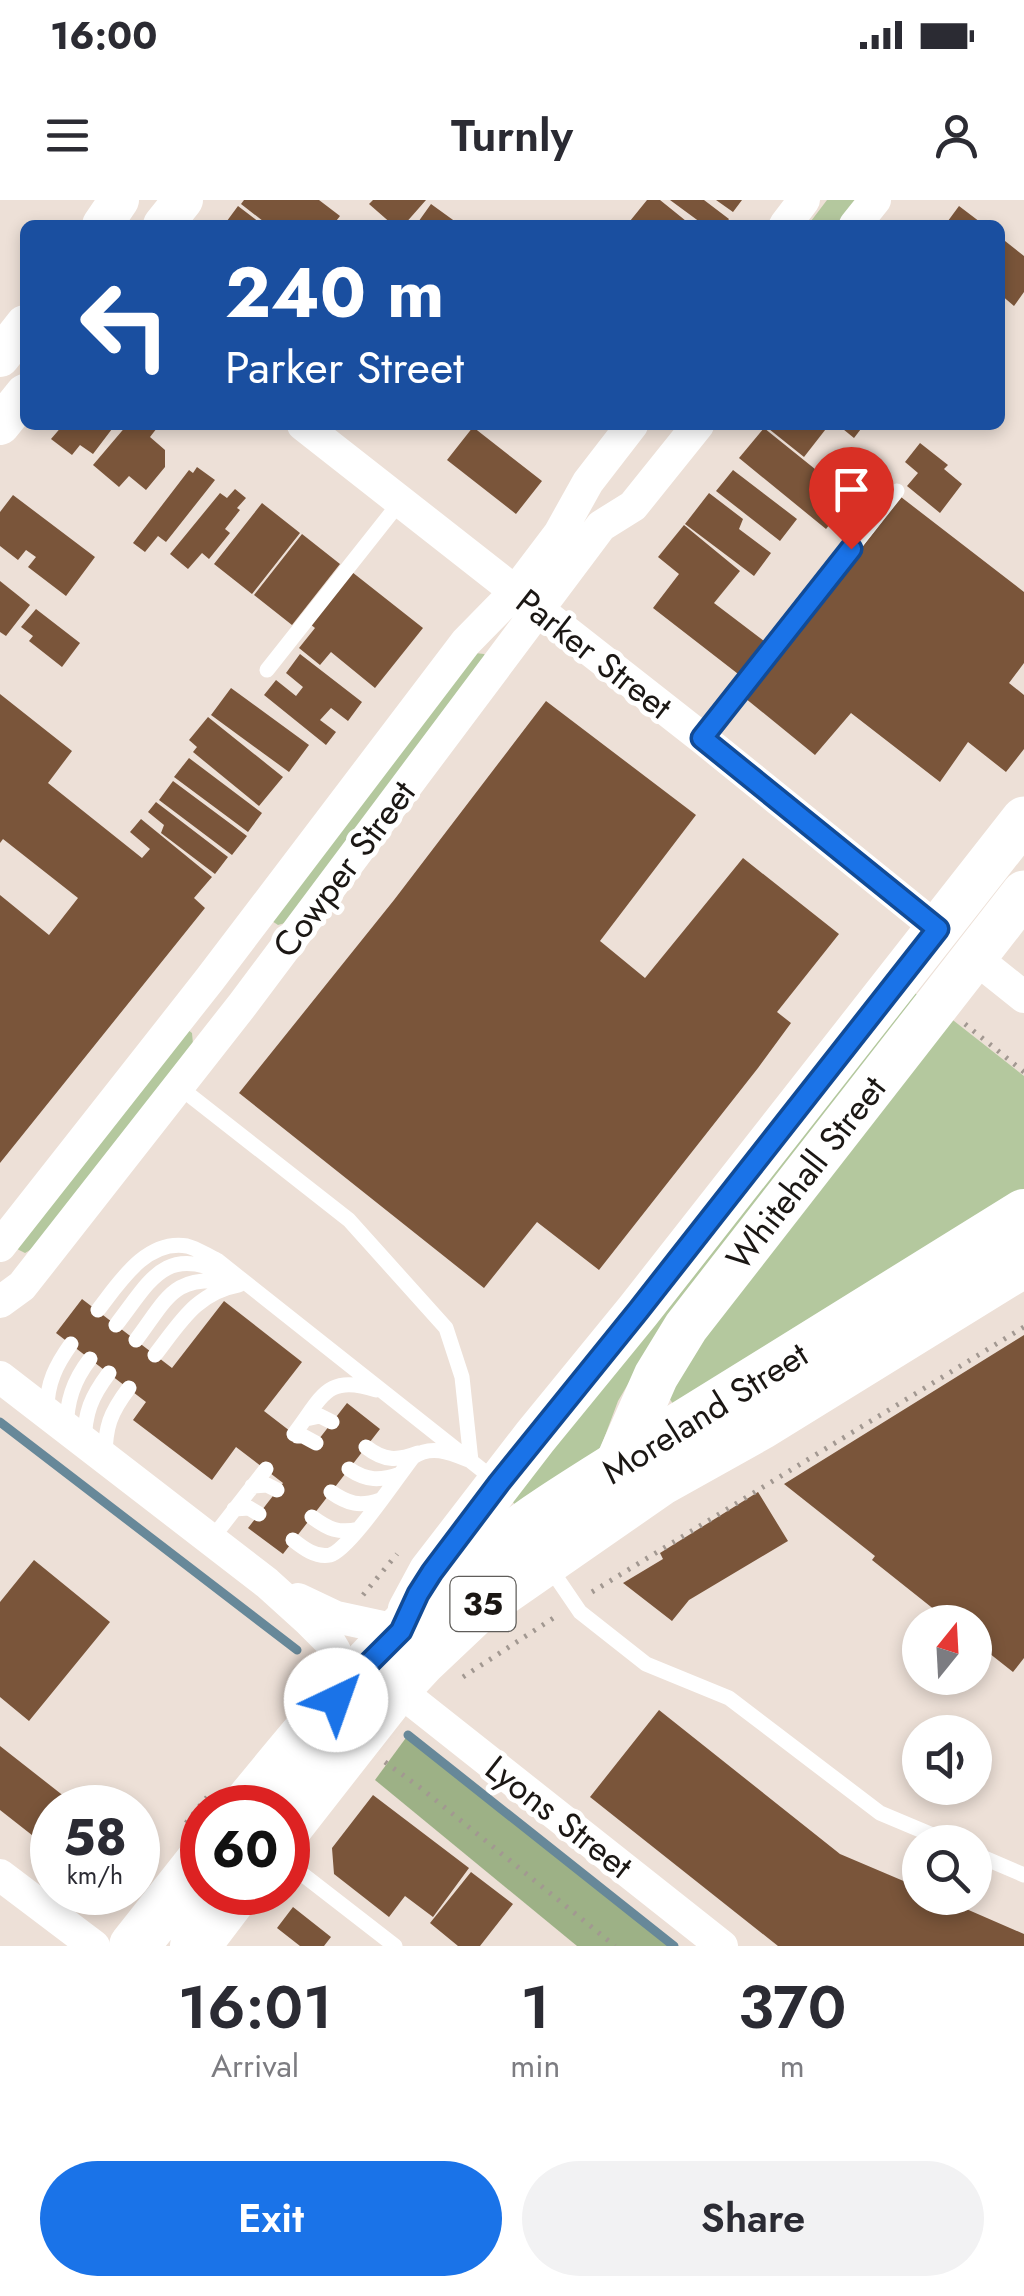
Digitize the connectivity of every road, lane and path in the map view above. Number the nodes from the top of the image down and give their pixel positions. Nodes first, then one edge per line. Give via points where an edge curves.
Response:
1 (183, 200) edge
2 (804, 200) edge
3 (875, 200) edge
4 (166, 220) edge
5 (788, 220) edge
6 (859, 220) edge
7 (20, 332) edge
8 (0, 357) edge
9 (20, 400) edge
10 (0, 425) edge
11 (309, 430) edge
12 (628, 430) edge
13 (686, 430) edge
14 (897, 491) dead end
15 (400, 502) junction
16 (526, 601) junction
17 (267, 670) dead end
18 (702, 738) junction
19 (1024, 819) edge
20 (1024, 893) edge
21 (938, 929) junction
22 (974, 957) junction
23 (226, 991) junction
24 (1024, 997) edge
25 (962, 1022) dead end
26 (1024, 1072) edge
27 (178, 1086) junction
28 (1024, 1214) edge
29 (0, 1246) edge
30 (1024, 1262) edge
31 (248, 1284) junction
32 (0, 1302) edge
33 (98, 1310) dead end
34 (116, 1325) dead end
35 (1024, 1326) edge
36 (136, 1340) dead end
37 (71, 1344) dead end
38 (155, 1354) dead end
39 (90, 1359) dead end
40 (109, 1373) dead end
41 (0, 1377) edge
42 (129, 1388) dead end
43 (385, 1392) junction
44 (306, 1419) junction
45 (332, 1422) dead end
46 (75, 1436) junction
47 (316, 1443) dead end
48 (366, 1447) dead end
49 (421, 1452) junction
50 (266, 1469) dead end
51 (349, 1469) dead end
52 (614, 1469) junction
53 (485, 1472) junction
54 (400, 1474) junction
55 (252, 1486) junction
56 (277, 1490) dead end
57 (331, 1492) dead end
58 (380, 1500) junction
59 (234, 1510) junction
60 (259, 1514) dead end
61 (312, 1517) dead end
62 (358, 1528) junction
63 (293, 1540) dead end
64 (210, 1541) junction
65 (548, 1559) junction
66 (267, 1583) junction
67 (575, 1604) junction
68 (401, 1631) junction
69 (410, 1699) junction
70 (336, 1700) junction
71 (383, 1760) dead end
72 (264, 1785) edge
73 (310, 1803) edge
74 (909, 1825) edge
75 (992, 1861) edge
76 (1024, 1874) edge
77 (0, 1875) edge
78 (310, 1880) edge
79 (180, 1888) edge
80 (219, 1915) edge
81 (94, 1946) edge
82 (134, 1946) edge
83 (195, 1946) edge
84 (395, 1946) edge
85 (616, 1946) edge
86 (722, 1946) edge

1 - 4 street
2 - 5 street
3 - 6 street
7 - 8 street
9 - 10 street
11 - 15 street, Parker Street
12 - 16 street, Cowper Street via 588,482
13 - 16 street, Cowper Street via 633,506 601,526
14 - 18 lane
15 - 16 street, Parker Street
15 - 17 lane
16 - 18 street, Parker Street
16 - 23 street, Cowper Street
18 - 21 street, Parker Street
19 - 21 main road, Whitehall Street / 35
20 - 22 main road, Whitehall Street / 35
21 - 22 main road, Parker Street
21 - 53 main road, Whitehall Street / 35 via 617,1338
22 - 24 street, Parker Street
22 - 52 main road, Whitehall Street / 35 via 686,1326
23 - 27 street, Cowper Street
23 - 29 street, Cowper Street
25 - 26 path
27 - 32 street, Cowper Street via 22,1286
27 - 53 lane via 349,1220 446,1328
28 - 52 main road, Moreland Street
30 - 65 main road, Moreland Street via 660,1482
31 - 33 lane via 185,1246 153,1250
31 - 34 lane via 184,1261 162,1269
31 - 36 lane via 188,1281
31 - 38 lane via 197,1302
31 - 43 lane
35 - 67 path
37 - 46 lane via 47,1392
39 - 46 lane via 66,1404
40 - 46 lane
41 - 46 street
42 - 46 lane via 105,1431
43 - 44 lane via 336,1385
43 - 53 lane
44 - 45 lane
44 - 47 lane via 295,1435
46 - 64 street
48 - 49 lane via 386,1459
49 - 53 lane via 435,1450
49 - 54 lane
50 - 55 lane
51 - 54 lane via 370,1480
52 - 65 main road, 35 via 586,1519
52 - 68 main road, Moreland Street via 472,1566
53 - 68 main road, Whitehall Street / 35
54 - 58 lane
55 - 56 lane
55 - 59 lane
57 - 58 lane via 352,1504
58 - 62 lane
59 - 60 lane
59 - 64 lane
61 - 62 lane via 334,1531
62 - 63 lane via 331,1555
64 - 66 street
65 - 67 lane
65 - 69 main road, 35 via 477,1608 432,1650
66 - 68 street via 336,1617
66 - 70 street via 332,1644
67 - 69 path via 437,1693
67 - 74 lane via 646,1664 728,1698 880,1813
68 - 70 main road, Whitehall Street / 35
69 - 73 main road, 35
69 - 86 street, Lyons Street
70 - 72 main road, Whitehall Street / 35
71 - 85 path
75 - 76 lane
77 - 81 street
78 - 84 lane
79 - 82 main road
80 - 83 main road

